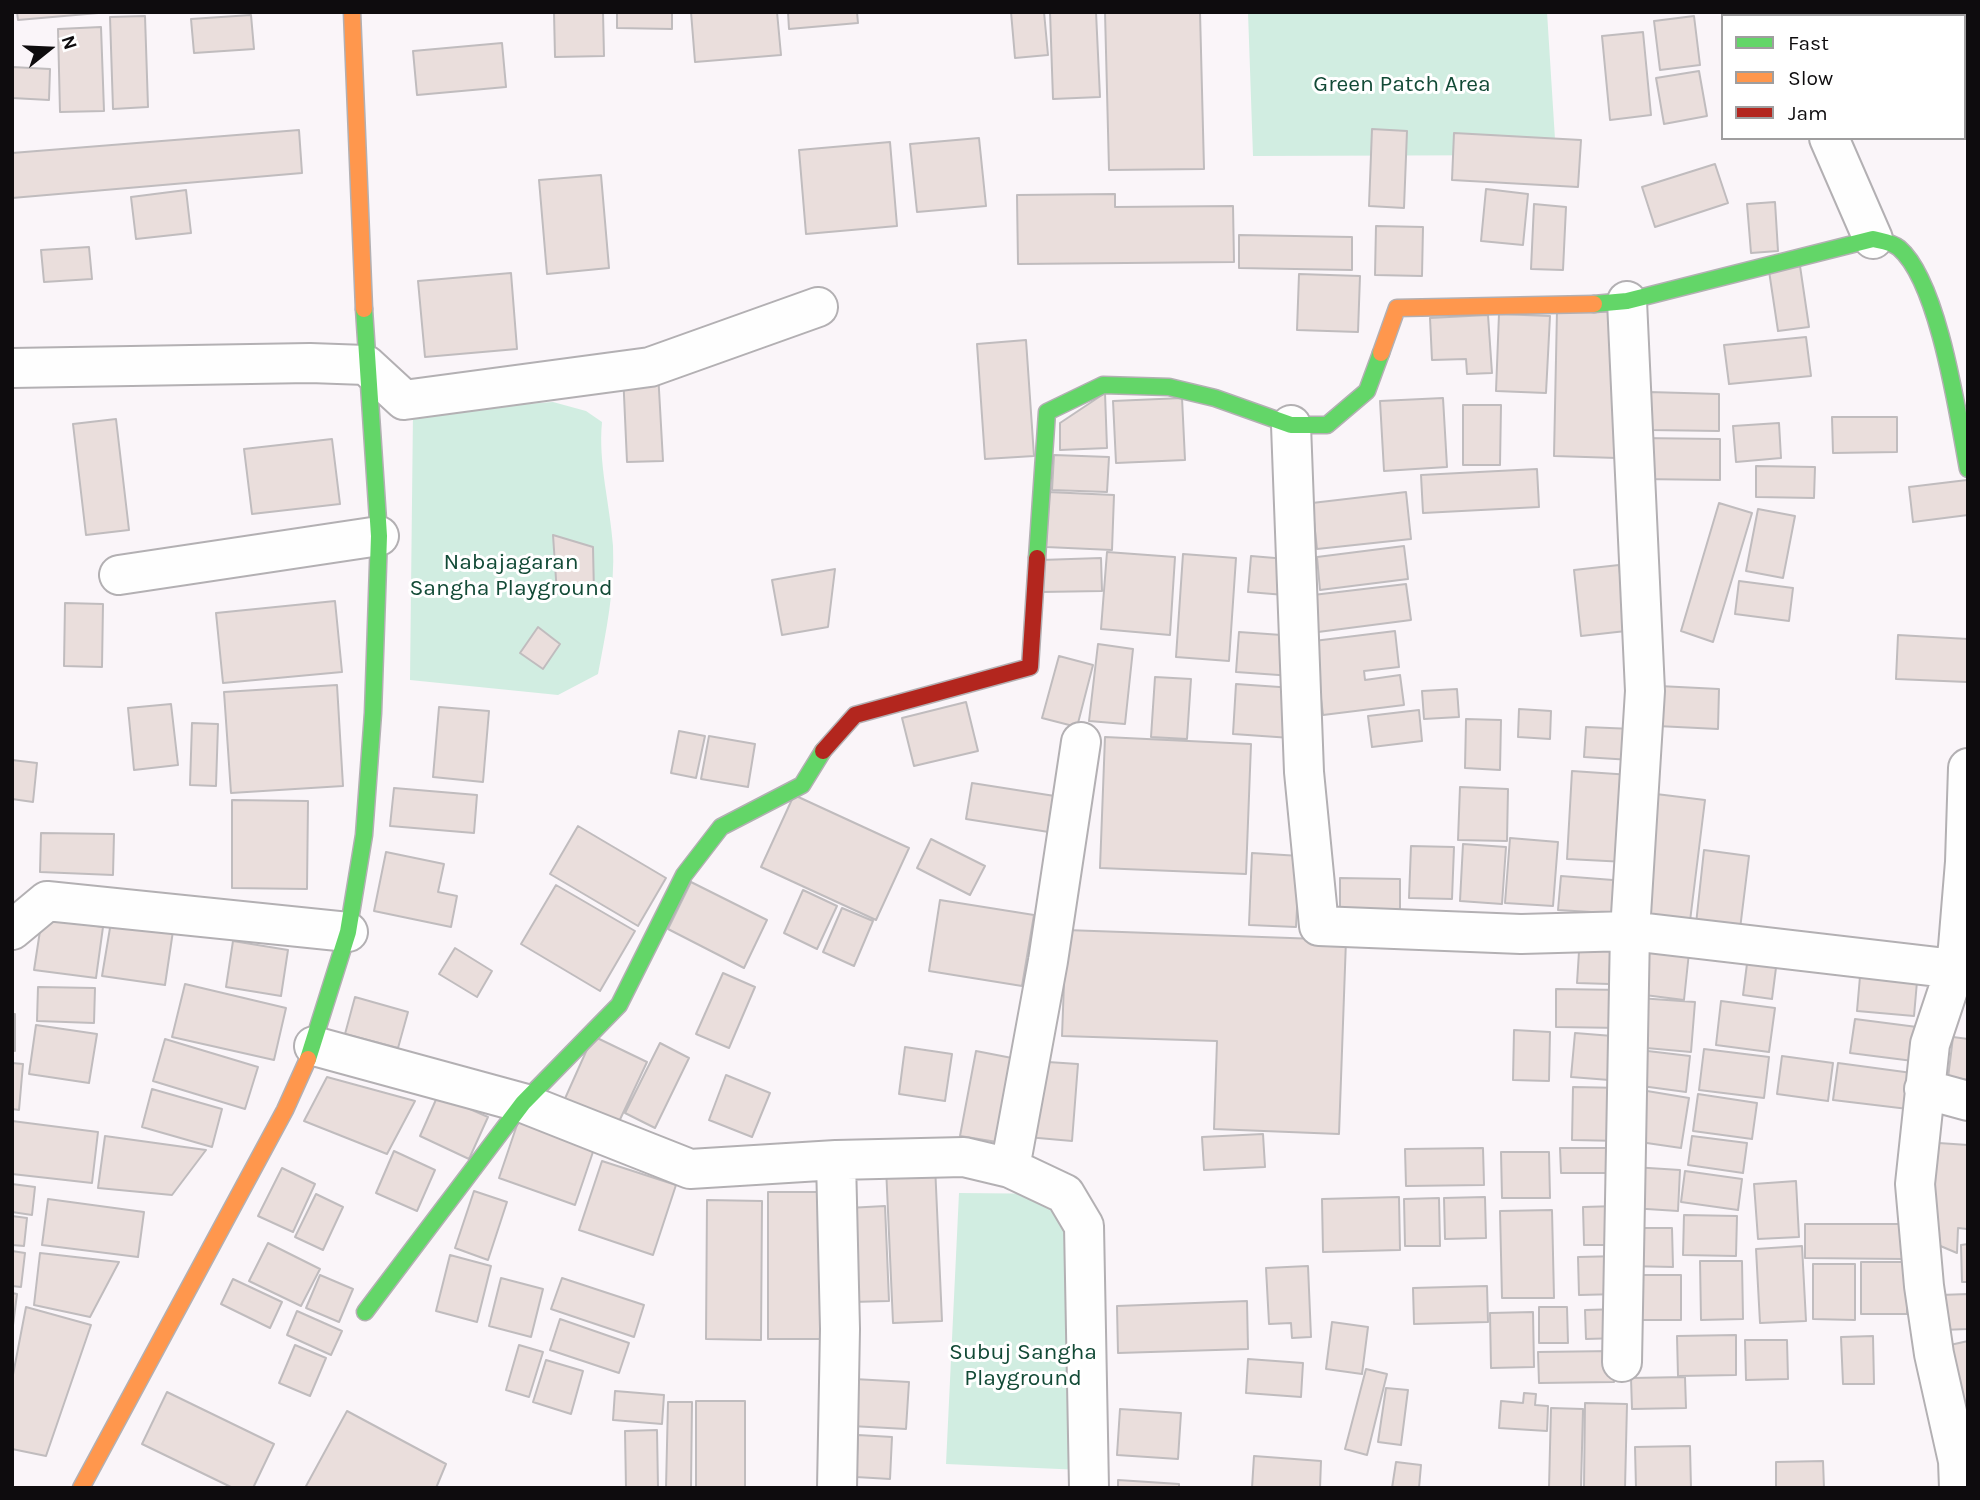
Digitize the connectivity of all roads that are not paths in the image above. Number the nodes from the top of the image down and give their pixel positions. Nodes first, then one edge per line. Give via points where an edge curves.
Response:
1 (352, 12) edge
2 (1830, 140) edge
3 (1873, 239) junction
4 (1627, 301) junction
5 (818, 307) dead end
6 (366, 365) junction
7 (12, 368) edge
8 (1290, 425) junction
9 (1968, 468) edge
10 (379, 536) junction
11 (119, 575) dead end
12 (1081, 742) dead end
13 (1968, 768) edge
14 (12, 929) edge
15 (1630, 931) junction
16 (348, 932) junction
17 (1955, 969) junction
18 (314, 1046) junction
19 (1924, 1090) junction
20 (1968, 1101) edge
21 (523, 1103) junction
22 (836, 1160) junction
23 (1010, 1168) junction
24 (365, 1312) dead end
25 (1622, 1362) dead end
26 (81, 1488) edge
27 (837, 1488) edge
28 (1090, 1488) edge
29 (1959, 1488) edge

1 - 6 street
2 - 3 street
3 - 4 street
3 - 9 street via 1898,247 1919,276 1938,324
4 - 8 street via 1397,308 1367,391 1327,425
4 - 15 street via 1645,691
5 - 6 street via 650,367 404,400
6 - 7 street
6 - 10 street
8 - 15 street via 1304,772 1319,926 1521,934
8 - 21 street via 1169,387 1103,385 1047,412 1030,667 855,715 827,744 802,785 721,827 684,875 620,1005
10 - 11 street
10 - 16 street via 373,713 363,835
12 - 23 street
13 - 17 street
14 - 16 street via 47,901
15 - 17 street
15 - 25 street
16 - 18 street
17 - 19 street via 1930,1044
18 - 21 street
18 - 26 street via 285,1110
19 - 20 street
19 - 29 street via 1915,1184 1924,1286 1958,1461
21 - 22 street via 690,1169
21 - 24 street
22 - 23 street via 964,1157
22 - 27 street
23 - 28 street via 1065,1194 1084,1226

